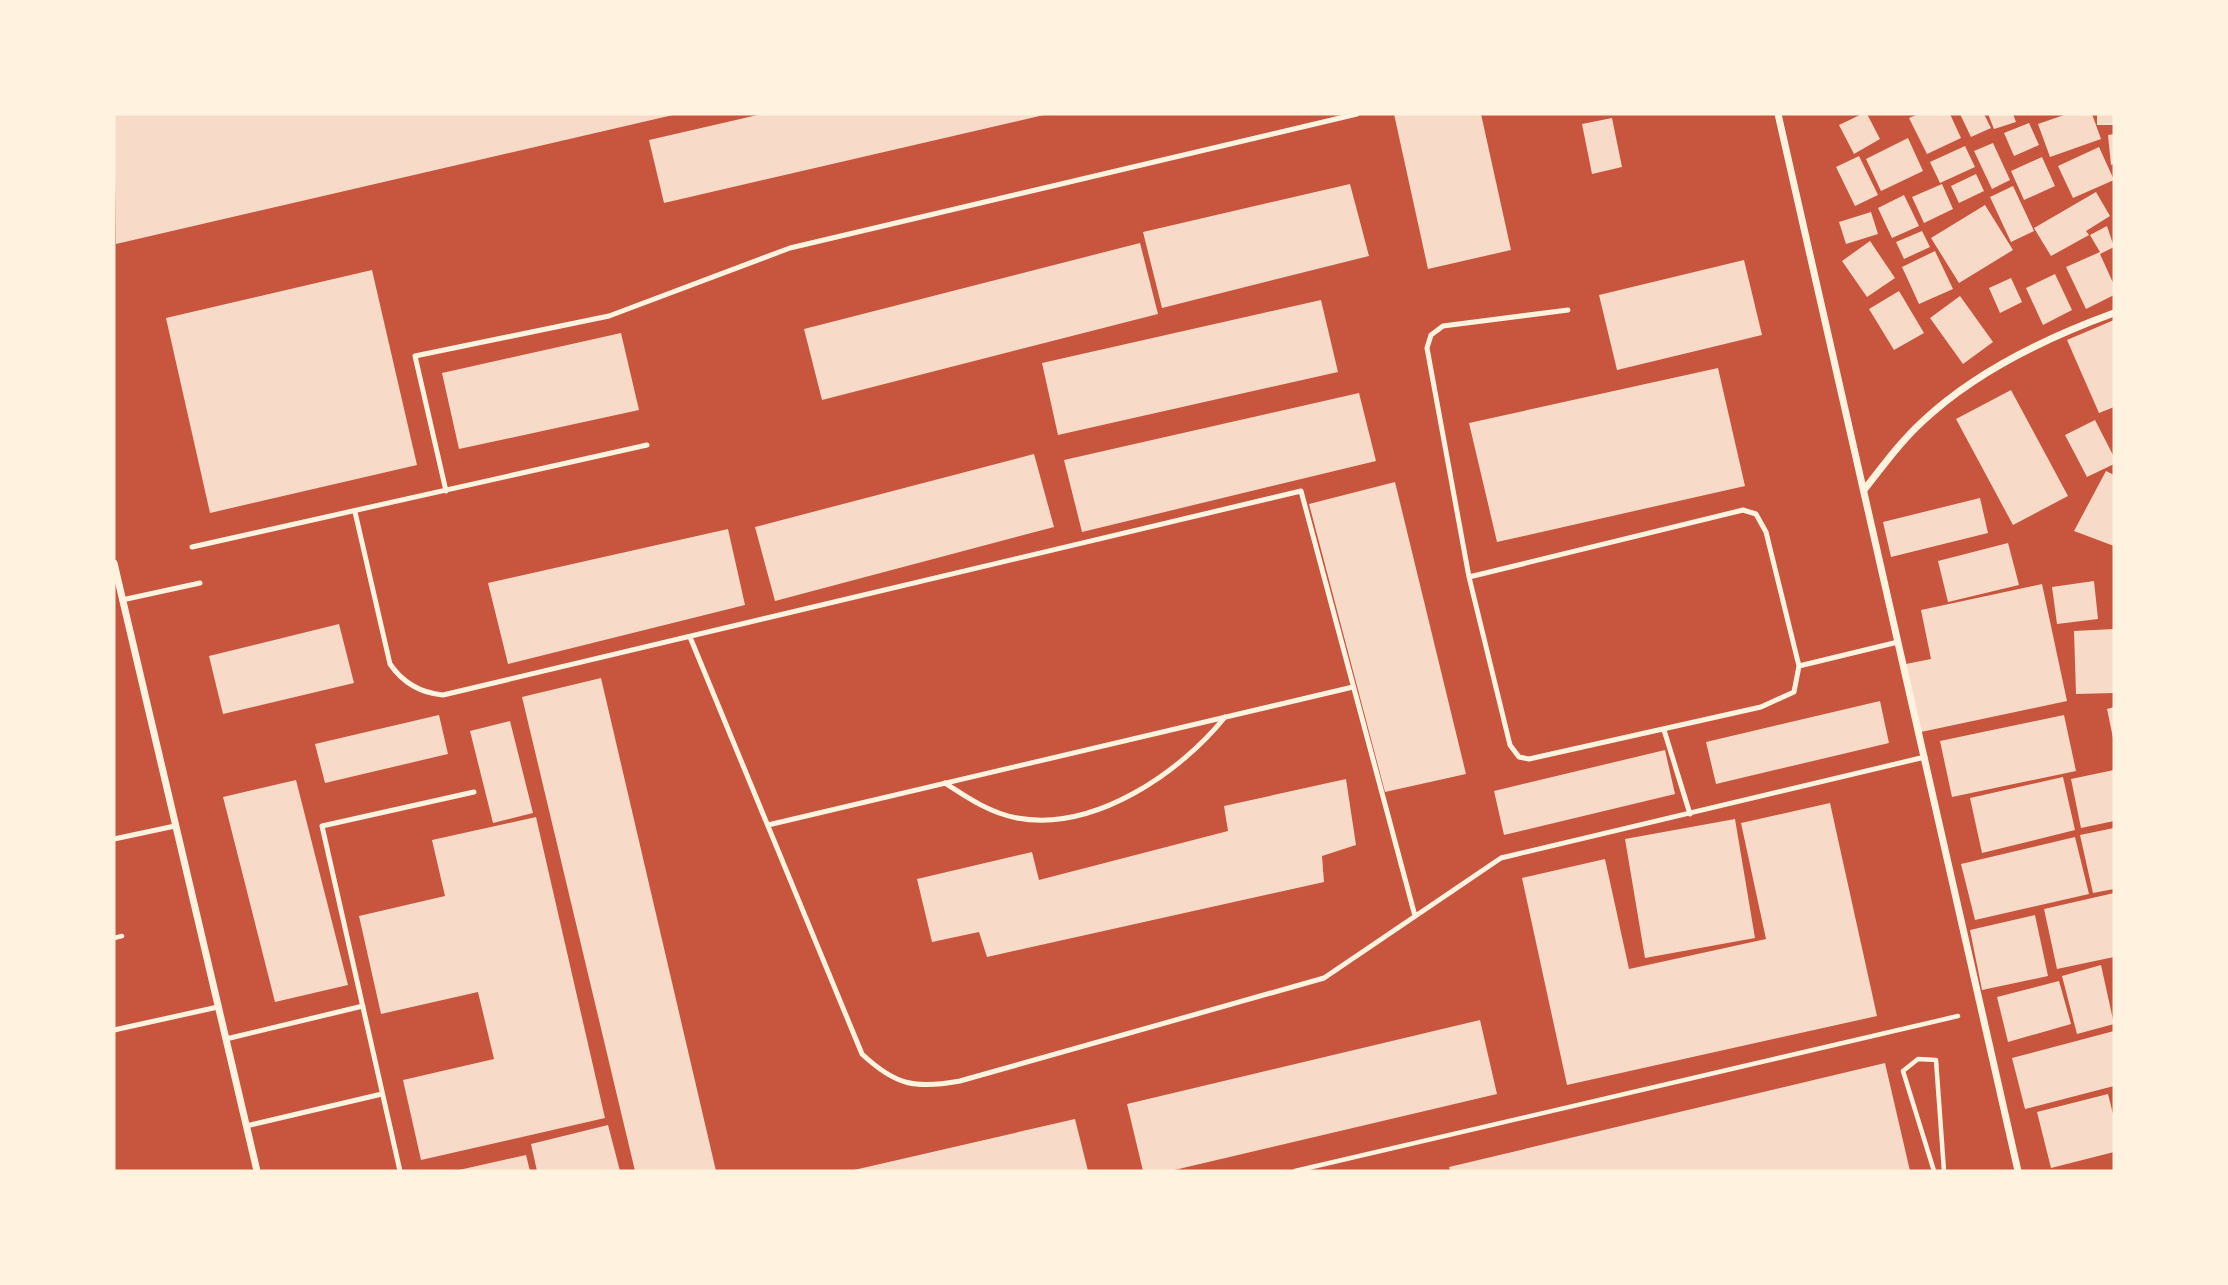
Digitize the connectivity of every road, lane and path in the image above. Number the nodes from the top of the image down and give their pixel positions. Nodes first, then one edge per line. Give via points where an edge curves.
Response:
1 (1357, 114) edge
2 (1778, 114) edge
3 (1568, 310) dead end
4 (2114, 313) edge
5 (647, 445) dead end
6 (1864, 490) junction
7 (446, 491) junction
8 (355, 512) junction
9 (192, 547) dead end
10 (114, 564) edge
11 (1469, 577) junction
12 (200, 583) dead end
13 (122, 600) junction
14 (690, 637) junction
15 (1898, 642) junction
16 (1799, 666) junction
17 (1353, 687) junction
18 (1226, 716) junction
19 (1664, 730) junction
20 (1925, 757) junction
21 (944, 783) junction
22 (474, 792) dead end
23 (1690, 814) junction
24 (768, 825) junction
25 (175, 826) junction
26 (114, 839) edge
27 (1415, 916) junction
28 (122, 936) dead end
29 (114, 938) edge
30 (363, 1006) junction
31 (218, 1007) junction
32 (1961, 1029) dead end
33 (114, 1030) edge
34 (226, 1039) junction
35 (383, 1094) junction
36 (246, 1126) junction
37 (257, 1171) edge
38 (400, 1171) edge
39 (1295, 1171) edge
40 (1934, 1171) edge
41 (1944, 1171) edge
42 (2018, 1171) edge

1 - 7 lane via 790,248 609,316 415,356
2 - 6 street
3 - 11 lane via 1443,326 1431,335 1427,348
4 - 6 street via 2046,343 1957,393 1923,421
5 - 7 lane
6 - 15 street
7 - 8 lane
8 - 9 lane
8 - 14 lane via 390,664 406,683 431,694 456,694
10 - 13 street
11 - 16 lane via 1743,510 1756,514 1766,532
11 - 19 lane via 1510,745 1519,757 1529,759
12 - 13 lane
13 - 25 street
14 - 17 lane via 1301,491
14 - 24 lane
15 - 16 lane
15 - 20 street
16 - 19 lane via 1794,692 1761,707
17 - 18 lane
17 - 27 lane
18 - 21 lane
18 - 21 lane via 1189,758 1144,789 1079,813 1018,818 988,810
19 - 23 lane
20 - 23 lane
20 - 42 street
21 - 24 lane
22 - 30 lane via 322,826
23 - 27 lane via 1501,858
24 - 27 lane via 862,1054 895,1079 915,1086 960,1082 1324,978
25 - 26 lane
25 - 31 street
28 - 29 path
30 - 34 lane
30 - 35 lane
31 - 33 lane
31 - 34 street
32 - 39 path via 1958,1016
34 - 36 street
35 - 36 lane
35 - 38 lane
36 - 37 street
40 - 41 path via 1903,1071 1918,1059 1936,1060

